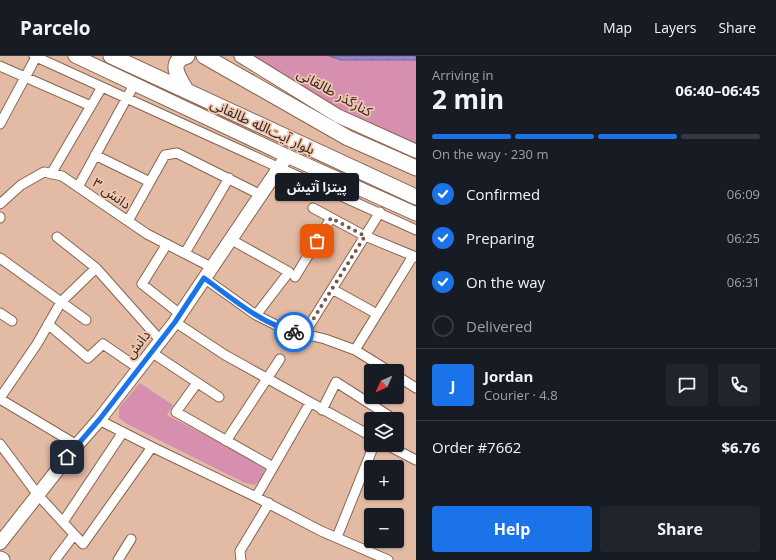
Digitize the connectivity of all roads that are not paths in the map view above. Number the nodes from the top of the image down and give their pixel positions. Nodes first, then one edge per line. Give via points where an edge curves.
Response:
1 (35, 56) edge
2 (75, 56) edge
3 (187, 56) edge
4 (204, 56) edge
5 (241, 56) edge
6 (123, 58) edge
7 (0, 66) edge
8 (26, 77) junction
9 (135, 83) junction
10 (102, 87) junction
11 (186, 90) junction
12 (127, 98) junction
13 (91, 106) junction
14 (0, 124) edge
15 (416, 151) edge
16 (95, 155) junction
17 (287, 156) junction
18 (280, 167) junction
19 (416, 168) edge
20 (51, 174) junction
21 (229, 178) junction
22 (150, 182) junction
23 (78, 187) junction
24 (261, 195) junction
25 (416, 197) edge
26 (0, 204) edge
27 (313, 208) dead end
28 (380, 212) junction
29 (416, 214) edge
30 (331, 218) junction
31 (128, 221) junction
32 (416, 230) edge
33 (365, 236) junction
34 (57, 237) dead end
35 (230, 239) junction
36 (167, 244) junction
37 (185, 253) junction
38 (415, 256) edge
39 (0, 258) edge
40 (96, 268) junction
41 (208, 272) junction
42 (295, 277) dead end
43 (332, 289) junction
44 (61, 302) junction
45 (0, 313) edge
46 (377, 314) junction
47 (256, 315) junction
48 (177, 318) junction
49 (86, 320) dead end
50 (12, 321) dead end
51 (48, 324) junction
52 (304, 334) junction
53 (160, 340) junction
54 (355, 350) junction
55 (150, 352) junction
56 (280, 359) dead end
57 (378, 364) edge
58 (138, 368) junction
59 (268, 379) junction
60 (404, 380) edge
61 (197, 383) junction
62 (416, 388) edge
63 (219, 397) dead end
64 (0, 399) edge
65 (310, 403) junction
66 (322, 410) junction
67 (383, 412) edge
68 (99, 420) junction
69 (123, 432) junction
70 (364, 432) edge
71 (226, 440) junction
72 (0, 444) edge
73 (77, 445) junction
74 (152, 447) junction
75 (371, 452) edge
76 (401, 452) edge
77 (416, 460) edge
78 (273, 467) junction
79 (38, 495) junction
80 (256, 497) junction
81 (269, 504) junction
82 (63, 522) junction
83 (74, 535) junction
84 (336, 537) junction
85 (131, 538) dead end
86 (0, 543) edge
87 (385, 559) edge
88 (55, 560) edge
89 (118, 560) edge
90 (241, 560) edge

1 - 8 street
1 - 10 street
2 - 9 street
3 - 11 main road via 181,58 176,65 176,72
4 - 19 main road, بلوار آیت‌الله طالقانی via 348,138
5 - 15 street, کنارگذر طالقانی via 338,116
6 - 11 main road, بلوار آیت‌الله طالقانی
7 - 8 street
8 - 13 street
8 - 14 street
9 - 12 street
9 - 17 street
10 - 12 street
10 - 13 street
11 - 25 main road, بلوار آیت‌الله طالقانی
12 - 16 street
12 - 18 street
13 - 20 street
16 - 22 street
16 - 23 street
17 - 18 street, دانش
17 - 29 street
18 - 24 street, دانش
18 - 28 street
20 - 23 street, دانش ۳ via 62,176
20 - 26 street via 44,172 21,185
21 - 22 street via 177,153 165,154
21 - 24 street
21 - 37 street
22 - 31 street
23 - 31 street, دانش ۳
24 - 35 street, دانش
27 - 30 street
28 - 32 street
28 - 33 street
30 - 33 street
30 - 42 street
31 - 36 street, دانش ۳
33 - 38 street
33 - 43 street
34 - 40 street
35 - 41 street, دانش
35 - 47 street via 289,272
36 - 37 street, دانش ۳
36 - 48 street via 142,284
37 - 41 street, دانش ۳
38 - 46 street
39 - 44 street
40 - 44 street
40 - 53 street
41 - 47 street, دانش ۳
41 - 48 street, دانش
43 - 46 street
43 - 52 street
44 - 49 street
44 - 51 street
45 - 50 street
46 - 54 street
47 - 52 street, دانش ۳ via 284,329
48 - 53 street, دانش
48 - 59 street via 225,355
51 - 58 street via 88,358 103,344
51 - 64 street
52 - 54 street, دانش ۳
53 - 55 street, دانش
54 - 57 street, دانش ۳
55 - 58 street, دانش
55 - 61 street
56 - 59 street
58 - 68 street, دانش
59 - 65 street
59 - 71 street
60 - 62 street
61 - 63 street
61 - 71 street via 176,412
64 - 73 street
65 - 66 street
65 - 78 street
66 - 67 street via 336,382
66 - 70 street
68 - 69 street
68 - 73 street, دانش
69 - 74 street
69 - 82 street
71 - 78 street
72 - 79 street
73 - 79 street, دانش
74 - 80 street
74 - 83 street via 83,544
75 - 84 street
76 - 77 street
78 - 80 street
79 - 82 street
79 - 86 street, دانش
80 - 81 street
81 - 84 street
81 - 90 street via 240,551
82 - 83 street
83 - 88 street
84 - 87 street
85 - 89 street

